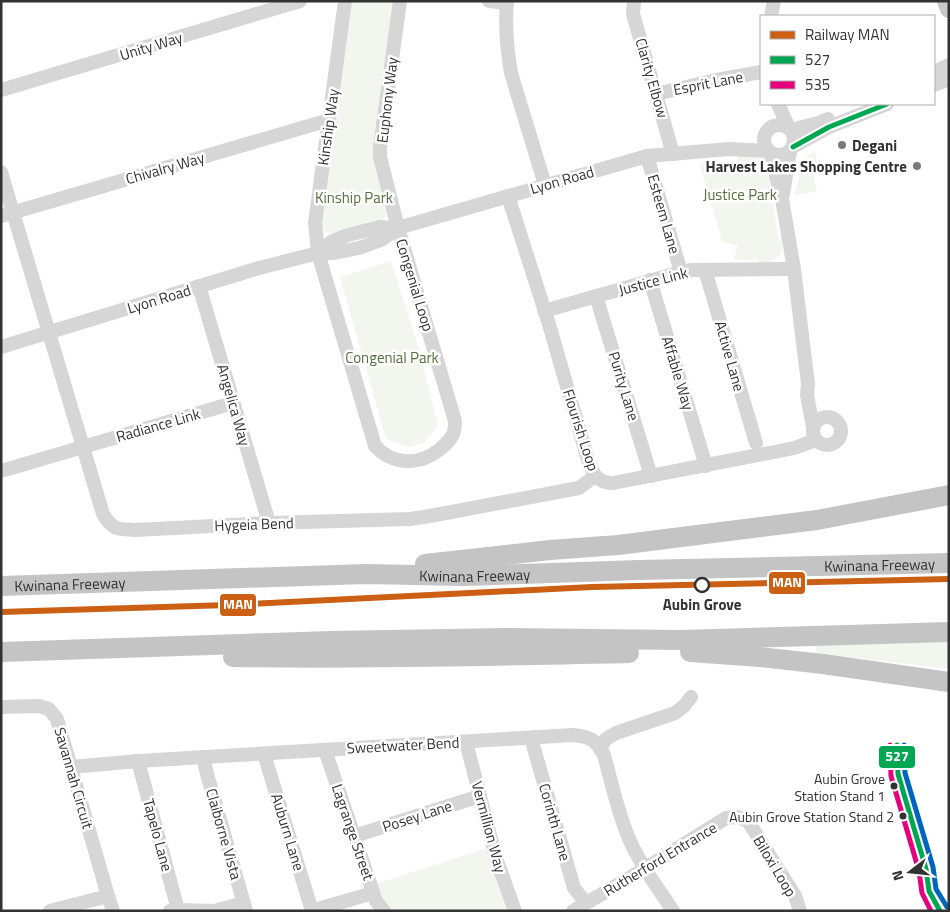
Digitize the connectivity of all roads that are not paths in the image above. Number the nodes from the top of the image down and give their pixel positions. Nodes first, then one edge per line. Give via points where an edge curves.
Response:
1 (300, 1) edge
2 (345, 1) edge
3 (400, 1) edge
4 (489, 1) edge
5 (634, 1) edge
6 (774, 1) edge
7 (946, 1) edge
8 (507, 2) edge
9 (949, 10) edge
10 (770, 15) edge
11 (949, 65) edge
12 (760, 72) edge
13 (935, 72) edge
14 (949, 79) edge
15 (935, 85) edge
16 (1, 90) edge
17 (656, 94) junction
18 (772, 105) edge
19 (778, 105) edge
20 (862, 105) edge
21 (884, 105) edge
22 (329, 120) junction
23 (790, 129) junction
24 (767, 132) junction
25 (729, 149) junction
26 (791, 149) junction
27 (770, 152) junction
28 (673, 154) junction
29 (647, 156) junction
30 (1, 172) edge
31 (545, 186) junction
32 (508, 196) junction
33 (782, 199) junction
34 (7, 214) edge
35 (398, 228) junction
36 (318, 253) junction
37 (794, 269) junction
38 (705, 270) junction
39 (680, 272) junction
40 (650, 280) junction
41 (200, 286) junction
42 (596, 296) junction
43 (544, 311) junction
44 (48, 332) junction
45 (1, 347) edge
46 (808, 384) junction
47 (233, 403) junction
48 (829, 417) junction
49 (815, 433) junction
50 (756, 443) dead end
51 (83, 447) junction
52 (706, 466) junction
53 (1, 471) edge
54 (595, 476) junction
55 (651, 476) junction
56 (949, 495) edge
57 (269, 523) junction
58 (949, 563) edge
59 (366, 574) junction
60 (1, 586) edge
61 (949, 632) edge
62 (111, 648) junction
63 (1, 652) edge
64 (949, 682) edge
65 (691, 697) dead end
66 (1, 707) edge
67 (531, 738) junction
68 (466, 742) junction
69 (600, 748) junction
70 (326, 750) junction
71 (264, 754) junction
72 (203, 757) junction
73 (138, 761) junction
74 (71, 767) junction
75 (480, 796) junction
76 (748, 821) joint
77 (354, 836) junction
78 (646, 868) junction
79 (373, 892) junction
80 (108, 896) junction
81 (586, 903) junction
82 (245, 907) edge
83 (174, 910) edge
84 (50, 911) edge
85 (113, 911) edge
86 (214, 911) edge
87 (311, 911) edge
88 (384, 911) edge
89 (515, 911) edge
90 (573, 911) edge
91 (673, 911) edge
92 (800, 911) edge

1 - 16 street, Unity Way
2 - 22 street, Kinship Way
3 - 35 street, Euphony Way via 380,147
4 - 8 street
5 - 17 street, Clarity Elbow via 633,14
6 - 10 street
7 - 9 main road
8 - 31 street via 511,73
11 - 13 street
12 - 17 street, Esprit Lane
14 - 15 street
17 - 28 street, Clarity Elbow
18 - 24 street
19 - 23 street
20 - 23 street via 818,123
21 - 26 street via 828,127
22 - 34 street, Chivalry Way
22 - 36 street, Kinship Way via 315,223
23 - 24 street via 780,124
23 - 26 street via 794,138
24 - 25 street, Lyon Road
24 - 27 street via 765,144
25 - 27 street, Lyon Road
25 - 28 street, Lyon Road
26 - 27 street via 780,155
26 - 33 street
27 - 33 street
28 - 29 street, Lyon Road
29 - 31 street, Lyon Road
29 - 39 street, Esteem Lane
30 - 34 street, Hygeia Bend
31 - 32 street, Lyon Road
32 - 35 street, Lyon Road
32 - 43 street, Flourish Loop
33 - 37 street
34 - 44 street, Hygeia Bend
35 - 36 street, Lyon Road via 381,240 359,248
35 - 36 street, Congenial Loop via 456,420 453,435 432,456 404,461 390,458 375,446
36 - 41 street, Lyon Road
37 - 38 street, Justice Link
37 - 46 street
38 - 39 street, Justice Link
38 - 50 street, Active Lane
39 - 40 street, Justice Link
40 - 42 street, Justice Link
40 - 52 street, Affable Way
41 - 44 street, Lyon Road
41 - 47 street, Angelica Way
42 - 43 street, Justice Link
42 - 55 street, Purity Lane
43 - 54 street, Flourish Loop
44 - 45 street, Lyon Road
44 - 51 street, Hygeia Bend
46 - 48 street via 819,406
46 - 49 street via 807,395
47 - 51 street, Radiance Link
47 - 57 street, Angelica Way
48 - 49 street via 818,420
48 - 49 street via 836,420 841,428 835,442 822,444
49 - 52 street, Flourish Loop via 794,448
51 - 53 street, Radiance Link
51 - 57 street, Hygeia Bend via 103,514 117,529
52 - 55 street, Flourish Loop
54 - 55 street, Flourish Loop via 606,483
54 - 57 street, Hygeia Bend via 579,488 410,519
56 - 59 highway via 817,520 384,569
58 - 59 highway, Kwinana Freeway via 464,576
59 - 60 highway, Kwinana Freeway
61 - 62 highway via 680,640 505,638
62 - 63 highway
62 - 64 highway via 137,654 300,658 700,651
65 - 69 street via 674,713 616,733
66 - 74 street, Savannah Circuit via 39,706 49,709 56,719
67 - 68 street, Sweetwater Bend
67 - 69 street, Sweetwater Bend via 589,737
67 - 81 street, Corinth Lane via 574,888
68 - 70 street, Sweetwater Bend
68 - 75 street, Vermillion Way
69 - 78 street via 631,843
70 - 71 street, Sweetwater Bend
70 - 77 street, Lagrange Street
71 - 72 street, Sweetwater Bend
71 - 87 street, Auburn Lane
72 - 73 street, Sweetwater Bend
72 - 82 street, Claiborne Vista
73 - 74 street, Sweetwater Bend
73 - 83 street, Tapelo Lane
74 - 80 street, Savannah Circuit
75 - 77 street, Posey Lane
75 - 89 street, Vermillion Way via 496,858
76 - 78 street, Rutherford Entrance via 738,817 726,818
76 - 92 street, Biloxi Loop via 795,896
77 - 79 street, Lagrange Street
78 - 81 street, Rutherford Entrance
78 - 91 street
79 - 87 street
79 - 88 street, Lagrange Street
80 - 84 street
80 - 85 street, Savannah Circuit
81 - 90 street, Rutherford Entrance
82 - 86 street, Tapelo Lane
83 - 86 street, Tapelo Lane

